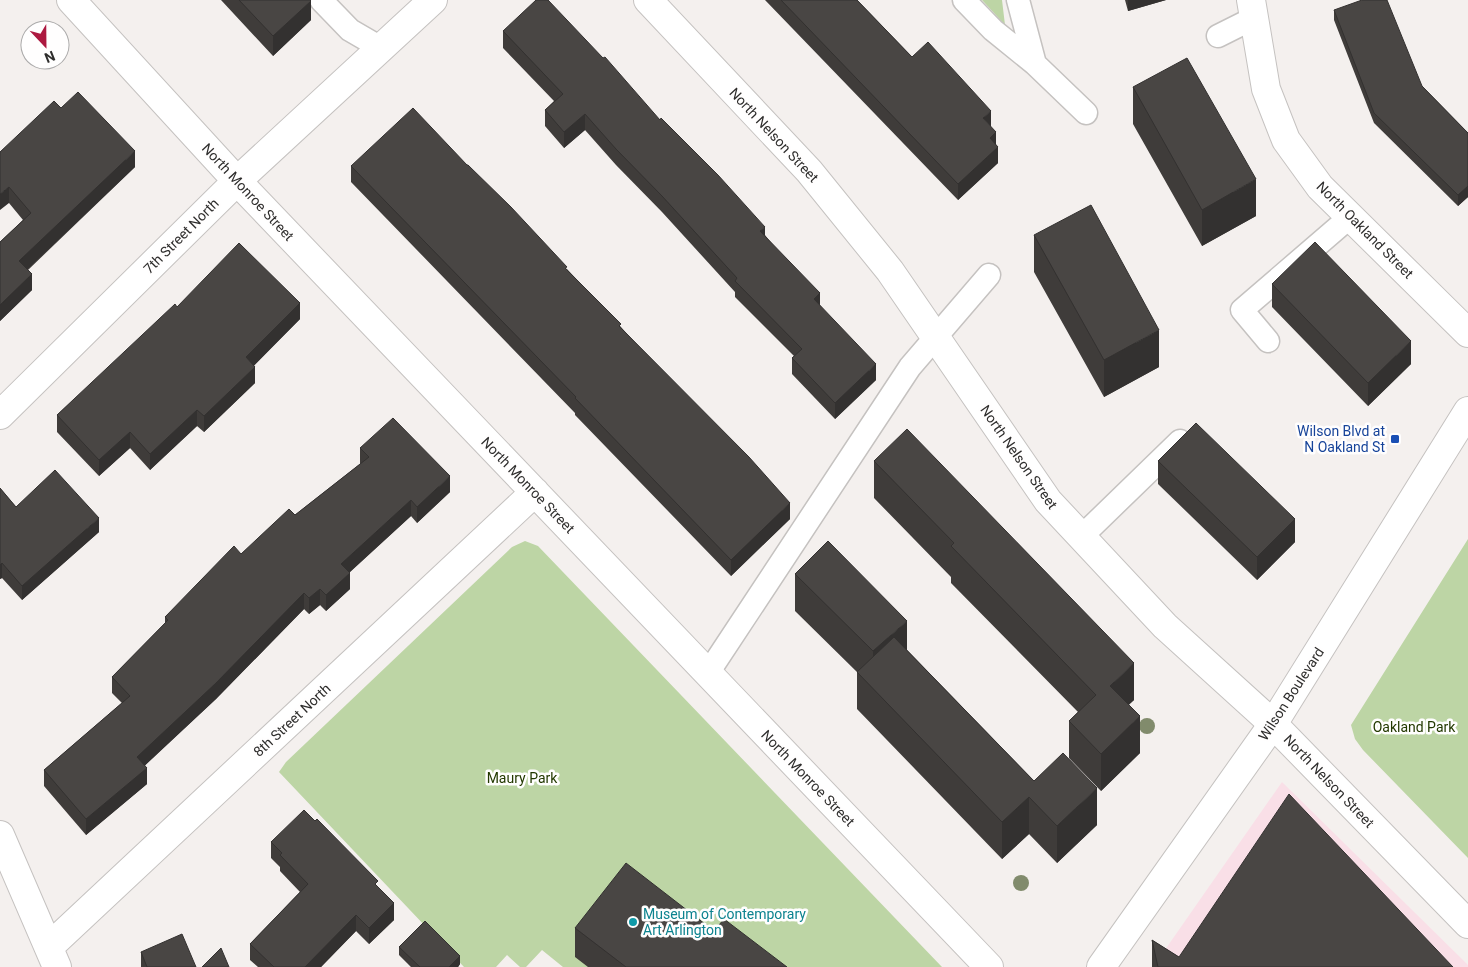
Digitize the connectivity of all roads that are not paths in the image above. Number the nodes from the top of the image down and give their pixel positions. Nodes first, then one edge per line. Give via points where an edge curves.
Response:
1 (71, 0) edge
2 (321, 0) edge
3 (433, 0) edge
4 (648, 0) edge
5 (964, 0) edge
6 (1018, 0) edge
7 (1253, 5) edge
8 (1218, 36) dead end
9 (381, 48) junction
10 (1035, 64) junction
11 (1086, 113) dead end
12 (237, 181) junction
13 (1350, 217) junction
14 (989, 275) dead end
15 (1468, 333) edge
16 (936, 336) junction
17 (1268, 341) dead end
18 (1468, 411) edge
19 (0, 414) edge
20 (1182, 439) edge
21 (535, 492) junction
22 (1081, 537) junction
23 (708, 673) junction
24 (1273, 724) junction
25 (0, 835) edge
26 (1468, 924) edge
27 (53, 957) edge
28 (989, 967) edge
29 (1101, 967) edge

1 - 12 street, North Monroe Street
2 - 9 lane via 350,30
3 - 9 street, 7th Street North
4 - 16 street, North Nelson Street via 810,171 890,270
5 - 10 lane via 993,30
6 - 10 lane
7 - 8 lane
7 - 13 street, North Oakland Street via 1266,89 1286,140 1320,187
9 - 12 street, 7th Street North
10 - 11 lane
12 - 19 street, 7th Street North
12 - 21 street, North Monroe Street
13 - 15 street, North Oakland Street
13 - 17 lane via 1242,310
14 - 16 lane
16 - 22 street, North Nelson Street via 1048,501
16 - 23 lane via 910,368
18 - 24 street, Wilson Boulevard
20 - 22 lane
21 - 23 street, North Monroe Street
21 - 27 street, 8th Street North
22 - 24 street, North Nelson Street via 1165,626
23 - 28 street, North Monroe Street
24 - 26 street, North Nelson Street
24 - 29 street, Wilson Boulevard
25 - 27 street

